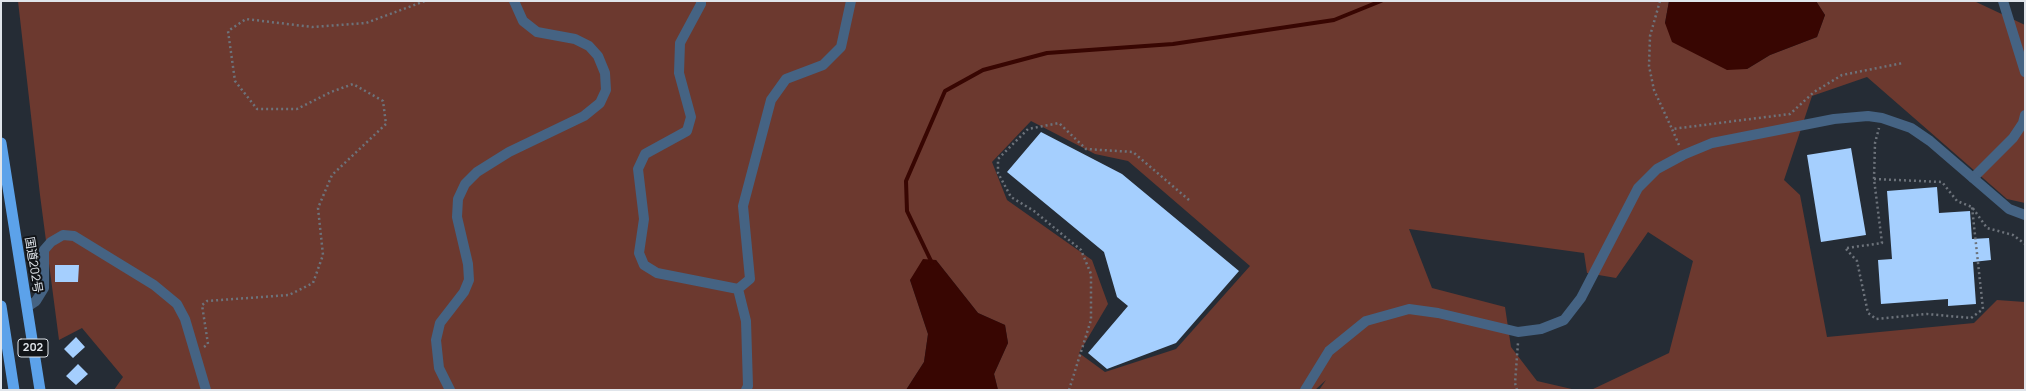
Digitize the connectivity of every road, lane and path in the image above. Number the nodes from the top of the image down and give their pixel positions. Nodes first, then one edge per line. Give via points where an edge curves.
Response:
1 (425, 1) edge
2 (514, 1) edge
3 (701, 1) edge
4 (851, 1) edge
5 (1660, 1) edge
6 (2003, 1) edge
7 (1903, 63) dead end
8 (2025, 72) edge
9 (1882, 118) junction
10 (2024, 120) edge
11 (1672, 129) junction
12 (1, 144) edge
13 (1683, 155) junction
14 (1973, 178) junction
15 (1874, 179) junction
16 (1189, 200) dead end
17 (1972, 207) junction
18 (2025, 215) edge
19 (2025, 244) edge
20 (738, 289) junction
21 (1, 306) edge
22 (26, 306) junction
23 (1518, 332) junction
24 (197, 355) junction
25 (14, 390) edge
26 (40, 390) edge
27 (206, 390) edge
28 (450, 390) edge
29 (746, 390) edge
30 (1069, 390) edge
31 (1305, 390) edge
32 (1517, 390) edge

1 - 24 path via 366,23 312,26 246,19 228,31 235,81 258,109 297,109 353,84 383,101 386,124 332,175 318,208 322,255 313,282 289,295 207,301 202,305 208,344
2 - 28 street via 523,21 537,32 576,39 589,46 598,56 605,73 606,90 600,103 584,116 510,152 477,172 465,184 458,199 457,217 468,264 469,280 464,292 440,323 436,340 439,368
3 - 20 street via 680,43 679,73 691,117 687,131 645,154 638,169 644,219 639,253 644,265 657,272
4 - 20 street via 841,47 823,65 786,79 771,100 743,206 750,279
5 - 11 path via 1650,36 1649,66 1654,90
6 - 8 street
7 - 11 path via 1842,75 1814,92 1790,114
9 - 13 street via 1868,116 1834,119 1712,143
9 - 14 street via 1911,128
9 - 15 path via 1875,143
10 - 14 street via 2013,138
11 - 13 path
12 - 22 highway, 国道202号 / 202
13 - 23 street via 1657,169 1638,188 1581,298 1564,320 1541,329
14 - 18 street via 2009,209
15 - 17 path via 1942,182 1957,201
15 - 17 path via 1882,243 1846,248 1857,261 1868,313 1876,319 1927,314 1971,318 1982,309
16 - 30 path via 1133,152 1086,149 1059,123 1028,129 998,159 998,173 1011,197 1034,211 1081,250 1091,274 1091,320
17 - 19 path via 1987,228 2013,235
20 - 29 street via 746,321
21 - 25 highway, 202
22 - 24 street via 36,301 44,288 44,250 63,235 74,236 154,285 177,304
22 - 26 highway, 国道202号 / 202
23 - 31 street via 1438,313 1409,309 1366,321 1329,350
23 - 32 path via 1515,383
24 - 27 street

